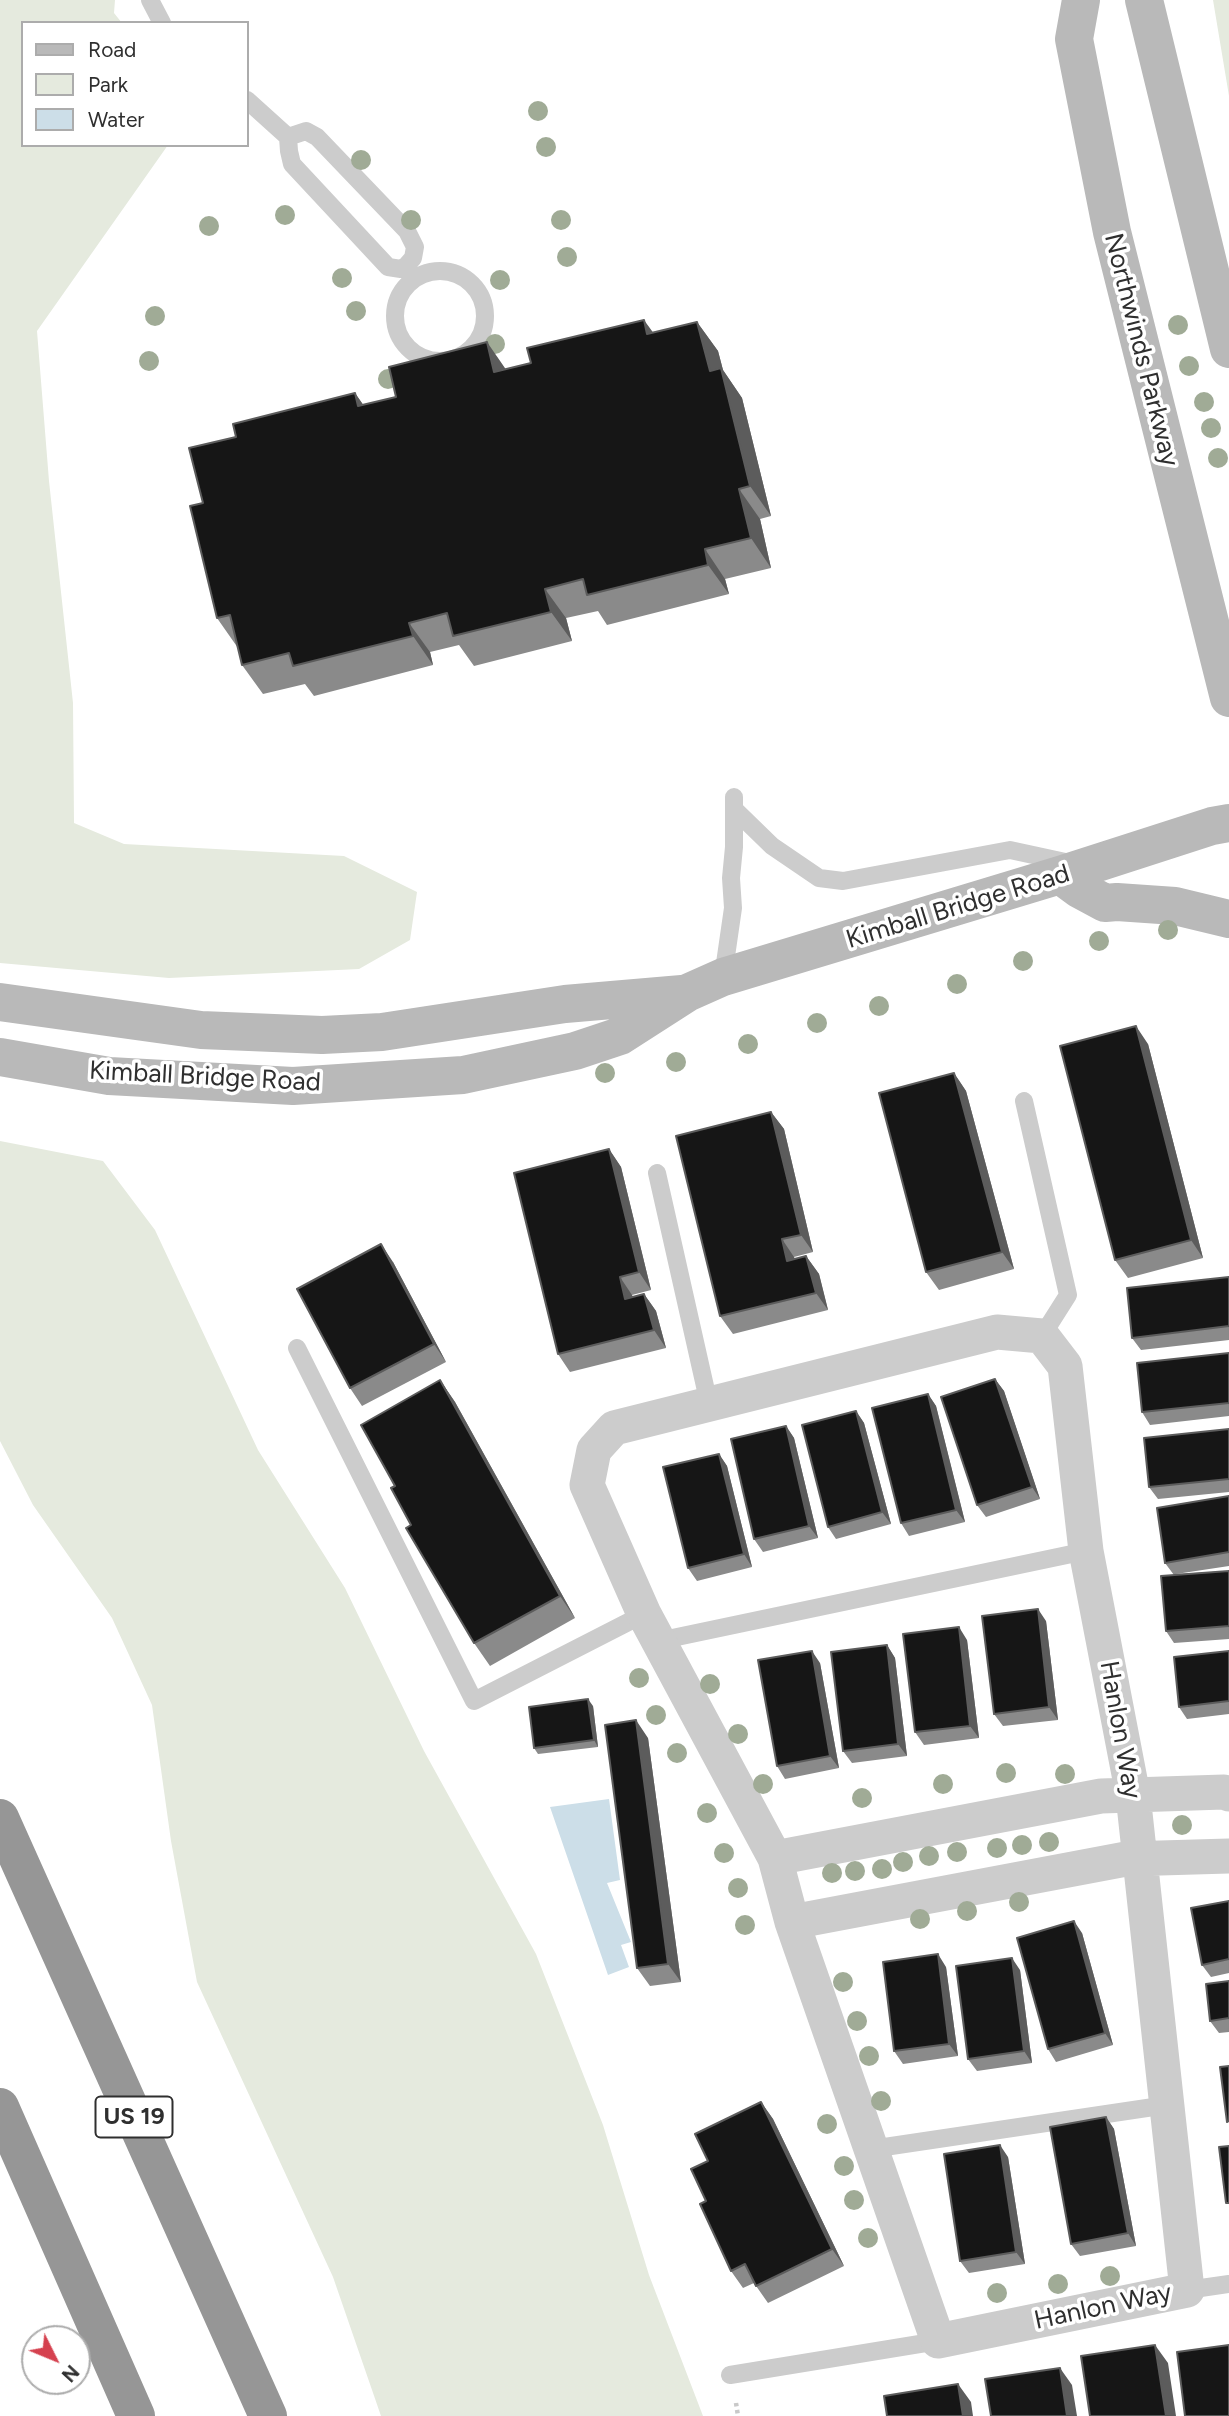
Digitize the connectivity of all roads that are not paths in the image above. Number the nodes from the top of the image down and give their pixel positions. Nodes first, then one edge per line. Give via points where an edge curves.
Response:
1 (150, 0) edge
2 (1081, 0) edge
3 (1144, 0) edge
4 (161, 21) edge
5 (248, 101) edge
6 (288, 137) junction
7 (413, 272) junction
8 (1229, 349) edge
9 (1229, 698) edge
10 (1229, 823) edge
11 (1074, 871) junction
12 (1229, 919) edge
13 (723, 977) junction
14 (687, 993) junction
15 (0, 1002) edge
16 (0, 1058) edge
17 (1024, 1101) dead end
18 (657, 1173) dead end
19 (1042, 1336) junction
20 (297, 1348) dead end
21 (709, 1404) junction
22 (1086, 1551) junction
23 (651, 1628) junction
24 (1229, 1794) edge
25 (1133, 1795) junction
26 (0, 1818) edge
27 (1229, 1856) edge
28 (775, 1858) junction
29 (1139, 1859) junction
30 (792, 1922) junction
31 (1167, 2105) junction
32 (0, 2107) edge
33 (871, 2149) junction
34 (1229, 2284) edge
35 (1187, 2290) junction
36 (938, 2341) junction
37 (730, 2375) dead end
38 (136, 2416) edge
39 (268, 2416) edge

1 - 4 lane
2 - 9 street, Northwinds Parkway via 1074,39 1112,232
3 - 8 street
5 - 6 lane
6 - 7 lane via 292,164 388,268
6 - 7 lane via 306,131 317,137 407,231 415,247
7 - 7 lane via 395,310 402,341 427,359 458,358 481,337 484,306 478,291 454,273
10 - 11 street, Kimball Bridge Road
11 - 12 street via 1079,889 1105,903 1175,906
11 - 13 street, Kimball Bridge Road
11 - 13 lane via 1010,850 843,881 819,878 772,846 735,804 733,908
13 - 14 street, Kimball Bridge Road
14 - 15 street, Kimball Bridge Road via 565,1004 382,1032 322,1035 201,1030
14 - 16 street, Kimball Bridge Road via 620,1036 575,1051 463,1075 293,1086 109,1076
17 - 19 lane via 1068,1296
18 - 21 lane
19 - 21 street via 997,1332
19 - 22 street, Hanlon Way via 1065,1366
20 - 23 lane via 474,1702
21 - 23 street via 614,1427 594,1450 586,1485
22 - 23 lane
22 - 25 street, Hanlon Way
23 - 28 street
24 - 25 street
25 - 28 street via 1101,1796
25 - 29 street, Hanlon Way
26 - 39 highway, US 19
27 - 29 street
28 - 30 street
29 - 30 street
29 - 31 street, Hanlon Way
30 - 33 street
31 - 33 lane
31 - 35 street, Hanlon Way
32 - 38 highway
33 - 36 street
34 - 35 lane
35 - 36 street, Hanlon Way
36 - 37 lane

